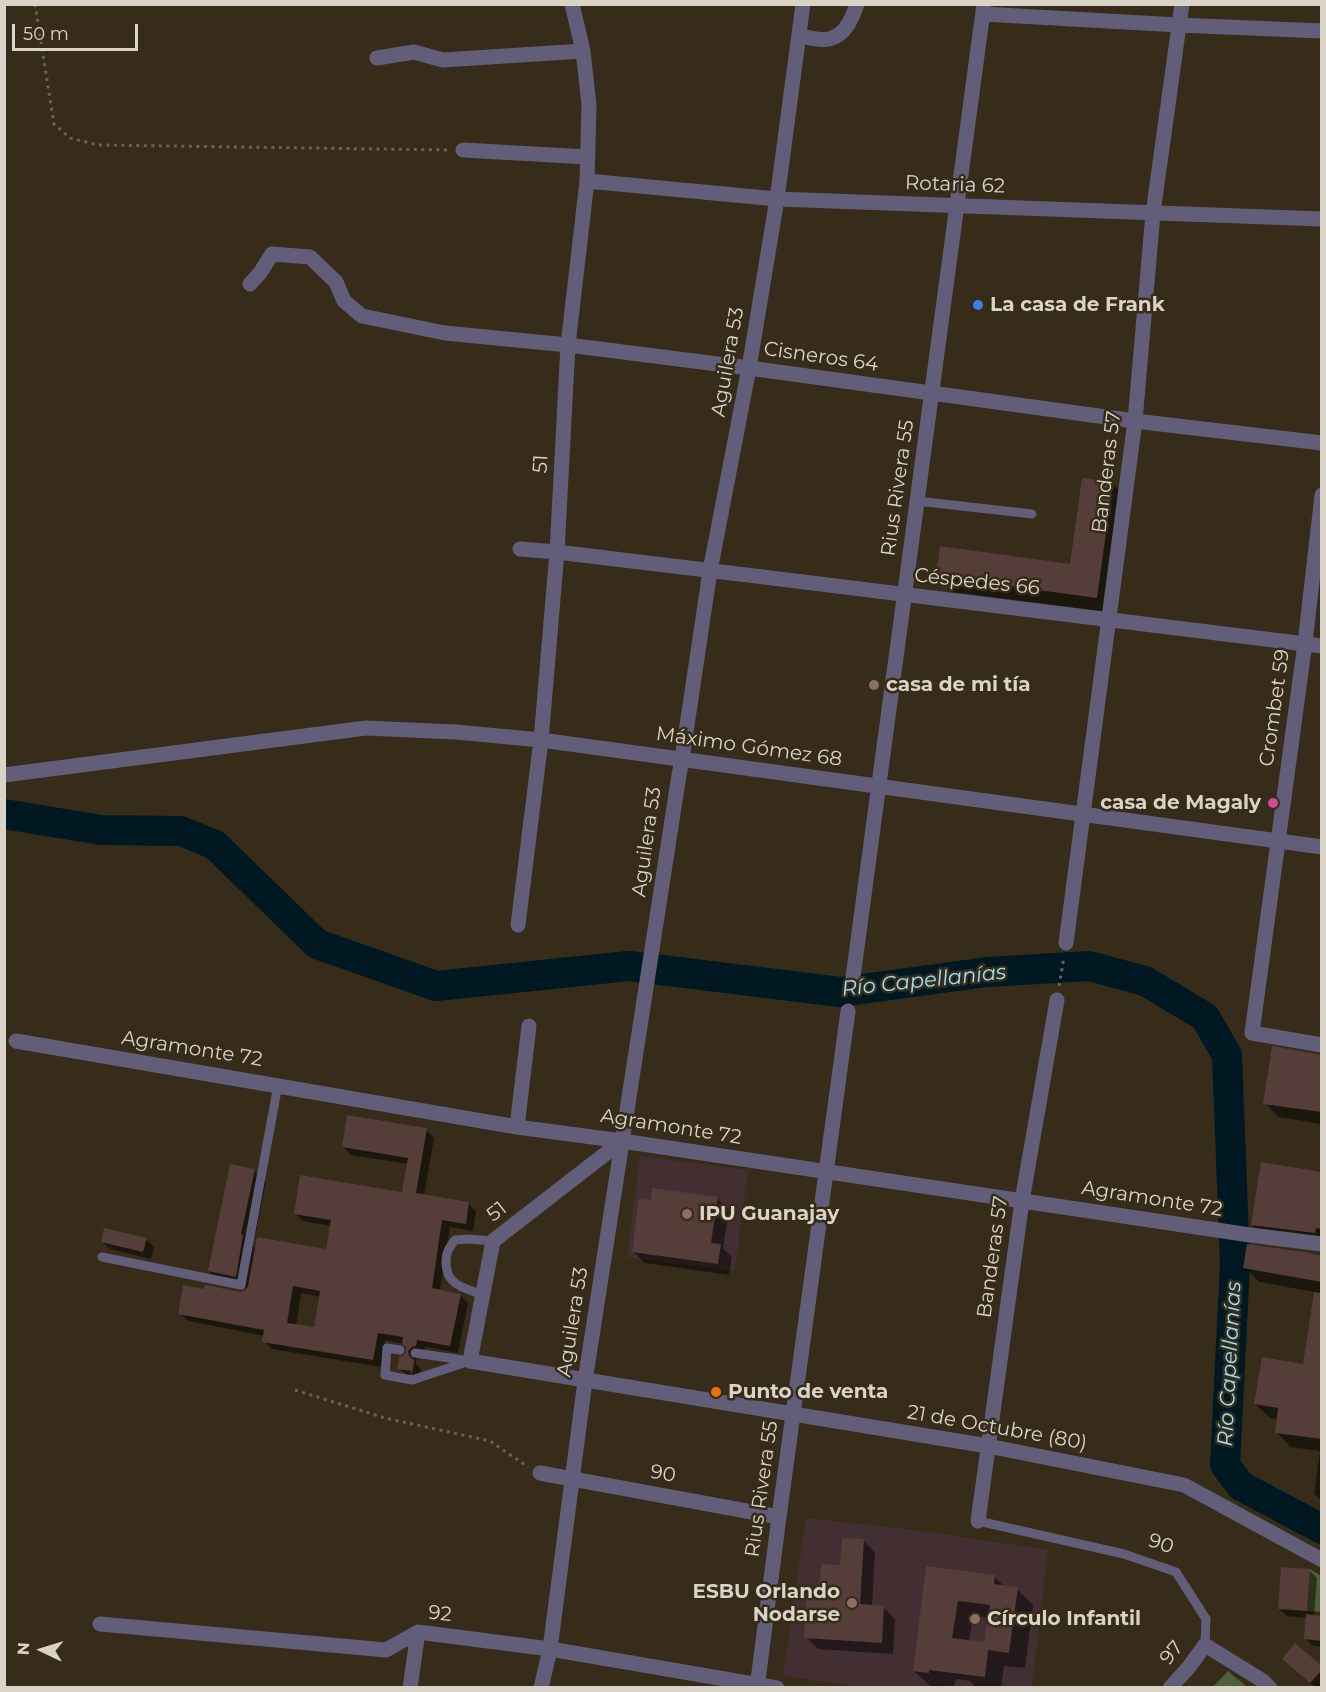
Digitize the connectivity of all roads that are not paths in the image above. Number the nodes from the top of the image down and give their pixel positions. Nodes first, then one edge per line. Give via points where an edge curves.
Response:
1 (803, 4) edge
2 (856, 4) edge
3 (1182, 4) edge
4 (573, 5) edge
5 (983, 9) edge
6 (1179, 25) junction
7 (1322, 31) edge
8 (799, 36) junction
9 (583, 51) junction
10 (377, 58) dead end
11 (463, 150) road end
12 (588, 157) junction
13 (587, 181) junction
14 (777, 199) junction
15 (957, 206) junction
16 (1153, 213) junction
17 (1322, 219) edge
18 (250, 284) dead end
19 (568, 345) junction
20 (749, 368) junction
21 (932, 394) junction
22 (1135, 421) junction
23 (1322, 443) edge
24 (1322, 495) edge
25 (917, 501) junction
26 (1032, 514) dead end
27 (520, 549) dead end
28 (557, 552) junction
29 (710, 571) junction
30 (904, 595) junction
31 (1109, 618) junction
32 (1305, 644) junction
33 (1322, 646) edge
34 (541, 740) junction
35 (682, 759) junction
36 (4, 775) edge
37 (879, 786) junction
38 (1083, 814) junction
39 (1278, 841) junction
40 (1322, 848) edge
41 (518, 925) dead end
42 (1066, 943) road end
43 (853, 977) dead end
44 (1057, 1000) road end
45 (848, 1011) dead end
46 (529, 1026) dead end
47 (16, 1041) dead end
48 (1322, 1045) edge
49 (278, 1085) junction
50 (517, 1127) junction
51 (622, 1141) junction
52 (826, 1172) junction
53 (1022, 1201) junction
54 (494, 1241) junction
55 (1322, 1244) edge
56 (102, 1257) dead end
57 (483, 1295) junction
58 (400, 1350) dead end
59 (415, 1353) dead end
60 (470, 1361) junction
61 (585, 1381) junction
62 (793, 1414) junction
63 (988, 1446) junction
64 (540, 1473) road end
65 (573, 1480) junction
66 (779, 1517) junction
67 (978, 1521) joint
68 (1322, 1560) edge
69 (100, 1624) dead end
70 (418, 1632) junction
71 (1205, 1645) junction
72 (550, 1649) junction
73 (757, 1686) edge
74 (410, 1688) edge
75 (541, 1688) edge
76 (777, 1688) edge
77 (1170, 1688) edge
78 (1270, 1688) edge

1 - 8 street, Aguilera 53
2 - 8 street via 850,24 838,35 829,39
3 - 6 street, Banderas 57
4 - 9 street, 51
5 - 6 street
5 - 15 street, Rius Rivera 55
6 - 7 street
6 - 16 street, Banderas 57
8 - 14 street, Aguilera 53
9 - 10 street via 443,60 414,52
9 - 12 street, 51 via 589,105
11 - 12 street
12 - 13 street, 51
13 - 14 street, Rotaria 62
13 - 19 street, 51
14 - 15 street, Rotaria 62
14 - 20 street, Aguilera 53
15 - 16 street, Rotaria 62
15 - 21 street, Rius Rivera 55
16 - 17 street, Rotaria 62
16 - 22 street, Banderas 57
18 - 19 street, Cisneros 64 via 272,254 310,257 336,282 344,302 362,316 445,333
19 - 20 street, Cisneros 64
19 - 28 street, 51
20 - 21 street, Cisneros 64
20 - 29 street, Aguilera 53
21 - 22 street, Cisneros 64
21 - 25 street, Rius Rivera 55
22 - 23 street, Cisneros 64
22 - 31 street, Banderas 57
24 - 32 street, Crombet 59
25 - 26 lane
25 - 30 street, Rius Rivera 55
27 - 28 street, Céspedes 66
28 - 29 street, Céspedes 66
28 - 34 street, 51
29 - 30 street, Céspedes 66
29 - 35 street, Aguilera 53
30 - 31 street, Céspedes 66
30 - 37 street, Rius Rivera 55
31 - 32 street, Céspedes 66
31 - 38 street, Banderas 57
32 - 33 street, Céspedes 66
32 - 39 street, Crombet 59
34 - 35 street, Máximo Gómez 68
34 - 36 street, Máximo Gómez 68 via 366,728
34 - 41 street, 51
35 - 37 street, Máximo Gómez 68
35 - 51 street, Aguilera 53
37 - 38 street, Máximo Gómez 68
37 - 43 street, Rius Rivera 55
38 - 39 street, Máximo Gómez 68
38 - 42 street, Banderas 57
39 - 40 street, Máximo Gómez 68
39 - 48 street, Crombet 59 via 1252,1033
44 - 53 street, Banderas 57
45 - 52 street, Rius Rivera 55
46 - 50 street
47 - 49 street, Agramonte 72
49 - 50 street, Agramonte 72
49 - 56 lane via 241,1285
50 - 51 street, Agramonte 72
51 - 52 street, Agramonte 72
51 - 54 street, 51
51 - 61 street, Aguilera 53
52 - 53 street, Agramonte 72
52 - 62 street, Rius Rivera 55
53 - 55 street, Agramonte 72
53 - 63 street, Banderas 57
54 - 57 street, 51
54 - 57 lane via 455,1240 448,1249 450,1279
57 - 60 street, 51
58 - 60 lane via 387,1348 384,1375 412,1380
59 - 60 lane
60 - 61 street, 21 de Octubre (80)
61 - 62 street, 21 de Octubre (80)
61 - 65 street, Aguilera 53
62 - 63 street, 21 de Octubre (80)
62 - 66 street, Rius Rivera 55
63 - 67 street, Banderas 57
63 - 68 street, 21 de Octubre (80) via 1184,1485
64 - 65 street, 90
65 - 66 street, 90
65 - 72 street, Aguilera 53
66 - 73 street, Rius Rivera 55
67 - 71 lane, 90 via 1124,1554 1176,1572 1206,1619
69 - 70 street, 92 via 386,1650
70 - 72 street, 92
70 - 74 street
71 - 77 street, 97
71 - 78 street
72 - 73 street, 92
72 - 75 street, Aguilera 53
73 - 76 street, 92

